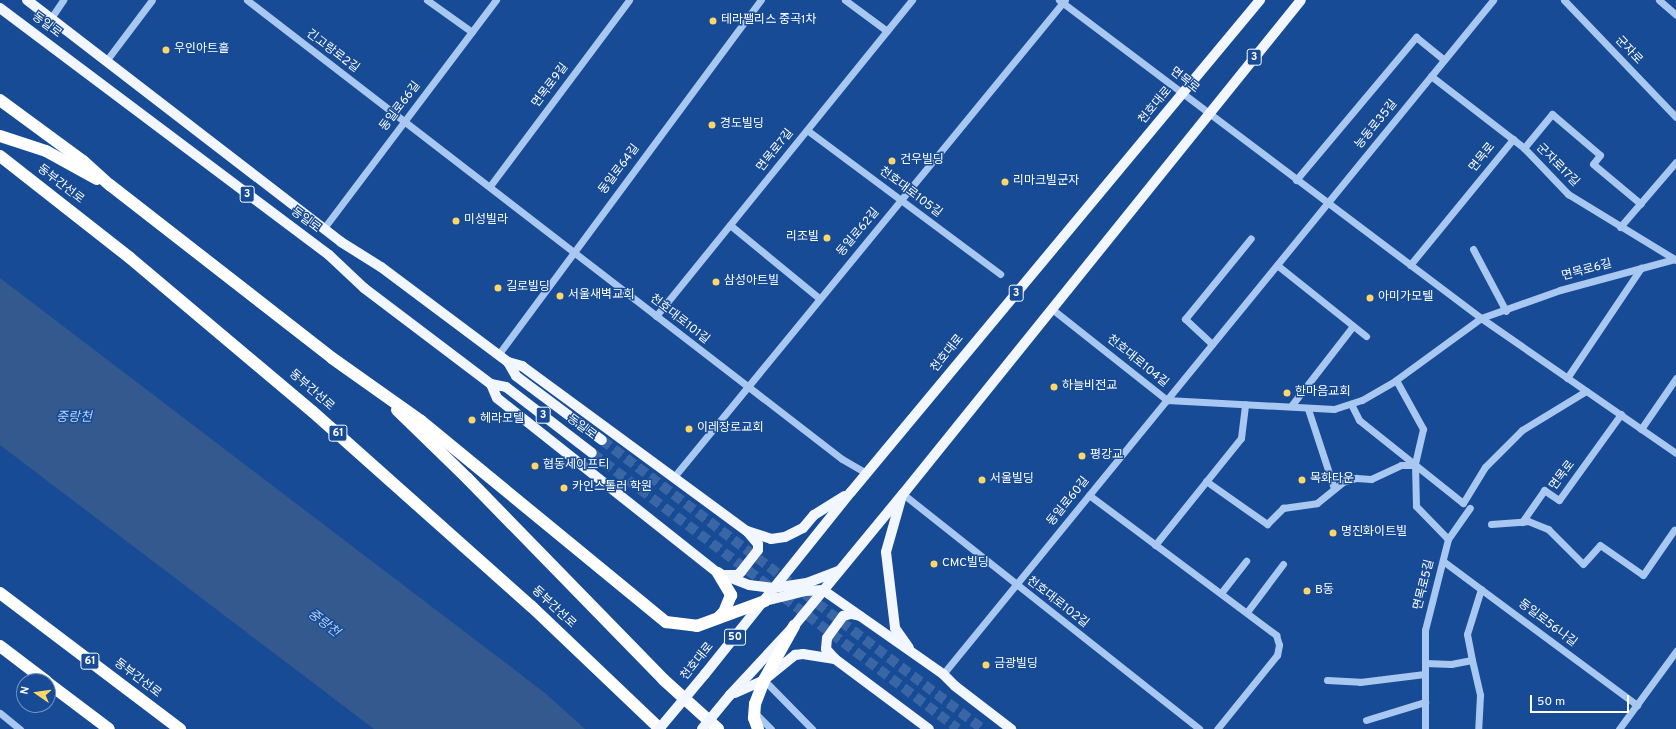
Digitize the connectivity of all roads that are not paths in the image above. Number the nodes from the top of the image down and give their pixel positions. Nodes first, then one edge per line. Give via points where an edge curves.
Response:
1 (27, 0) edge
2 (63, 0) edge
3 (152, 0) edge
4 (247, 0) edge
5 (427, 0) edge
6 (496, 0) edge
7 (629, 0) edge
8 (760, 0) edge
9 (845, 0) edge
10 (912, 0) edge
11 (1260, 0) edge
12 (1301, 0) edge
13 (1493, 0) edge
14 (1564, 0) edge
15 (1660, 0) edge
16 (1062, 1) edge
17 (0, 8) edge
18 (1676, 15) edge
19 (51, 18) junction
20 (887, 31) junction
21 (472, 32) junction
22 (1444, 60) junction
23 (106, 61) junction
24 (1431, 76) junction
25 (1182, 94) junction
26 (0, 100) edge
27 (1208, 114) junction
28 (1676, 117) edge
29 (405, 121) junction
30 (807, 130) junction
31 (0, 136) edge
32 (1512, 139) junction
33 (1524, 148) junction
34 (0, 156) edge
35 (1676, 162) edge
36 (1296, 180) junction
37 (110, 185) junction
38 (490, 186) junction
39 (901, 200) junction
40 (1327, 203) junction
41 (1641, 204) junction
42 (730, 225) junction
43 (1620, 227) junction
44 (324, 228) junction
45 (1251, 238) dead end
46 (1473, 249) dead end
47 (572, 252) junction
48 (1675, 260) edge
49 (1277, 265) junction
50 (1410, 265) junction
51 (1641, 268) junction
52 (1000, 274) dead end
53 (819, 298) junction
54 (1052, 309) junction
55 (1506, 311) junction
56 (656, 316) junction
57 (1481, 318) junction
58 (1353, 326) junction
59 (1366, 336) dead end
60 (1212, 344) junction
61 (498, 355) junction
62 (508, 362) junction
63 (1567, 378) junction
64 (1676, 378) edge
65 (1396, 380) junction
66 (491, 384) junction
67 (746, 386) junction
68 (1586, 391) junction
69 (385, 397) junction
70 (1167, 400) junction
71 (1245, 404) junction
72 (1351, 404) junction
73 (1290, 406) junction
74 (1308, 409) junction
75 (1621, 414) junction
76 (1642, 429) junction
77 (602, 440) tunnel mouth
78 (1676, 452) edge
79 (592, 453) tunnel mouth
80 (1415, 465) junction
81 (866, 473) junction
82 (673, 478) junction
83 (1206, 481) junction
84 (1334, 488) junction
85 (851, 492) junction
86 (903, 494) junction
87 (1089, 495) junction
88 (1470, 508) dead end
89 (1522, 522) junction
90 (1492, 524) dead end
91 (1674, 530) dead end
92 (747, 531) junction
93 (1448, 539) junction
94 (1155, 545) junction
95 (1246, 561) dead end
96 (1443, 561) junction
97 (1283, 564) dead end
98 (839, 571) junction
99 (718, 573) junction
100 (1015, 584) junction
101 (774, 588) junction
102 (1481, 589) junction
103 (823, 590) junction
104 (0, 593) edge
105 (1221, 593) junction
106 (765, 601) junction
107 (1247, 612) junction
108 (860, 616) junction
109 (717, 620) junction
110 (794, 626) junction
111 (0, 646) edge
112 (1676, 651) edge
113 (913, 652) junction
114 (834, 659) junction
115 (1472, 660) junction
116 (1425, 663) junction
117 (35, 673) edge
118 (943, 674) junction
119 (1425, 674) junction
120 (764, 680) junction
121 (1327, 680) dead end
122 (56, 689) edge
123 (730, 695) junction
124 (1425, 702) junction
125 (692, 705) junction
126 (1637, 705) junction
127 (754, 712) junction
128 (0, 714) edge
129 (1366, 720) dead end
130 (20, 729) edge
131 (109, 729) edge
132 (180, 729) edge
133 (660, 729) edge
134 (702, 729) edge
135 (713, 729) edge
136 (718, 729) edge
137 (758, 729) edge
138 (771, 729) edge
139 (812, 729) edge
140 (929, 729) edge
141 (1011, 729) edge
142 (1199, 729) edge
143 (1217, 729) edge
144 (1425, 729) edge
145 (1478, 729) edge
146 (1619, 729) edge

1 - 19 main road, 동일로 / 3
2 - 19 street, 동일로
3 - 23 street
4 - 29 street, 긴고랑로2길
5 - 21 street
6 - 21 street, 동일로66길
7 - 38 street, 면목로9길
8 - 47 street, 동일로64길
9 - 20 street
10 - 20 street, 면목로7길
11 - 25 main road, 천호대로 / 3
12 - 27 main road, 3
13 - 22 street, 능동로35길
14 - 28 street, 군자로
15 - 18 street
16 - 25 street, 면목로
16 - 39 street, 동일로62길
17 - 66 main road, 동일로 / 3 via 329,255 364,288
19 - 23 main road, 동일로 / 3
20 - 30 street, 면목로7길
21 - 29 street, 동일로66길
22 - 24 street, 능동로35길
22 - 36 street via 1416,37
23 - 44 main road, 동일로 / 3
24 - 32 street, 군자로17길
24 - 40 street, 능동로35길
25 - 27 street, 면목로
25 - 81 main road, 천호대로 / 3
26 - 37 highway via 83,161
27 - 36 street, 면목로
27 - 54 main road, 3
29 - 38 street, 천호대로101길
29 - 44 street, 동일로66길
30 - 39 street, 천호대로105길
30 - 42 street, 면목로7길
31 - 37 highway via 32,146
32 - 33 street, 군자로17길
32 - 50 street, 면목로
33 - 41 street via 1552,114 1600,155 1593,164
33 - 43 street, 군자로17길 via 1568,194
34 - 133 highway, 동부간선로 / 61 via 130,258 319,417 531,606
35 - 41 street
36 - 40 street, 면목로
37 - 69 highway
38 - 47 street, 천호대로101길
39 - 52 street, 천호대로105길
39 - 53 street, 동일로62길
40 - 49 street, 동일로60길
40 - 50 street, 면목로
41 - 43 street
42 - 53 street
42 - 56 street, 면목로7길
43 - 48 street, 군자로17길
44 - 61 main road, 동일로 / 3 via 381,267
45 - 60 street via 1185,319
46 - 55 street
47 - 56 street, 천호대로101길
47 - 61 street, 동일로64길
48 - 51 street, 면목로6길
49 - 58 street
49 - 60 street, 동일로60길
50 - 57 street, 면목로
51 - 55 street, 면목로6길 via 1560,290
51 - 63 street
53 - 67 street, 동일로62길
54 - 70 street, 천호대로104길
54 - 86 main road, 3
55 - 57 street, 면목로6길
56 - 67 street, 천호대로101길
57 - 63 street, 면목로
57 - 65 street, 천호대로104길
58 - 59 street
58 - 73 street
60 - 70 street, 동일로60길
61 - 62 main road, 동일로 / 3
62 - 77 main road, 동일로 / 3 via 516,376
62 - 82 main road via 522,366
63 - 68 street, 면목로
64 - 76 street
65 - 72 street, 천호대로104길
65 - 80 street via 1423,429
66 - 79 main road, 동일로 / 3 via 506,387
66 - 99 main road via 497,398
67 - 81 street, 천호대로101길 via 842,459
67 - 82 street, 동일로62길
68 - 75 street, 면목로
68 - 80 street via 1522,430 1485,467 1463,503
69 - 109 highway via 421,421 651,612 666,622 682,626 697,626
69 - 125 highway via 664,680
70 - 71 street, 천호대로104길
70 - 87 street, 동일로60길
71 - 73 street, 천호대로104길
71 - 83 street via 1242,436
72 - 74 street, 천호대로104길 via 1334,409
72 - 80 street via 1359,420
73 - 74 street, 천호대로104길
74 - 84 street
75 - 76 street, 면목로
75 - 89 street, 면목로 via 1559,500 1544,490
76 - 78 street, 면목로
80 - 84 street via 1401,465 1375,478 1356,478 1340,483
80 - 93 street via 1416,506
81 - 85 main road, 천호대로 / 3
82 - 92 main road
83 - 84 street via 1267,524 1283,508 1317,503
83 - 94 street
85 - 92 main road via 814,515 803,528 785,537 771,539
85 - 101 main road, 천호대로 / 3
86 - 98 main road, 3
86 - 100 street, 천호대로102길
86 - 113 main road via 886,552 895,628
87 - 94 street
87 - 100 street, 동일로60길
88 - 93 street, 면목로5길
89 - 90 street
89 - 91 street via 1548,529 1583,564 1600,545 1643,575
92 - 99 main road via 758,544 758,550 737,575
93 - 96 street, 면목로5길
94 - 105 street
95 - 105 street
96 - 102 street, 동일로56나길
96 - 116 street, 면목로5길 via 1425,630
97 - 107 street
98 - 101 main road via 807,583
98 - 103 main road, 3
99 - 101 main road via 748,585
99 - 109 highway via 731,595 724,612
100 - 118 street, 동일로60길
100 - 142 street, 천호대로102길
101 - 106 main road, 천호대로 / 3
102 - 115 street via 1467,634
102 - 126 street, 동일로56나길
103 - 106 main road via 805,591
103 - 108 main road
103 - 110 main road, 3
104 - 132 highway, 동부간선로 / 61
105 - 107 street
106 - 109 highway
106 - 133 main road, 천호대로 / 50, bridge
107 - 143 street via 1276,635 1278,653
108 - 113 main road via 896,643
108 - 114 main road via 843,616 827,638 826,649
110 - 120 highway
110 - 123 main road
111 - 117 highway
112 - 126 street
113 - 118 main road
114 - 120 main road via 795,655
114 - 140 main road
115 - 116 street via 1451,664
115 - 145 street via 1480,695
116 - 119 street, 면목로5길
118 - 141 main road
119 - 121 street via 1360,682
119 - 124 street, 면목로5길
120 - 123 main road
120 - 127 highway
120 - 139 street
122 - 131 highway
123 - 134 main road, bridge
124 - 129 street
124 - 144 street, 면목로5길
125 - 135 highway
125 - 136 highway
126 - 146 street
127 - 137 highway
127 - 138 street
128 - 130 street

